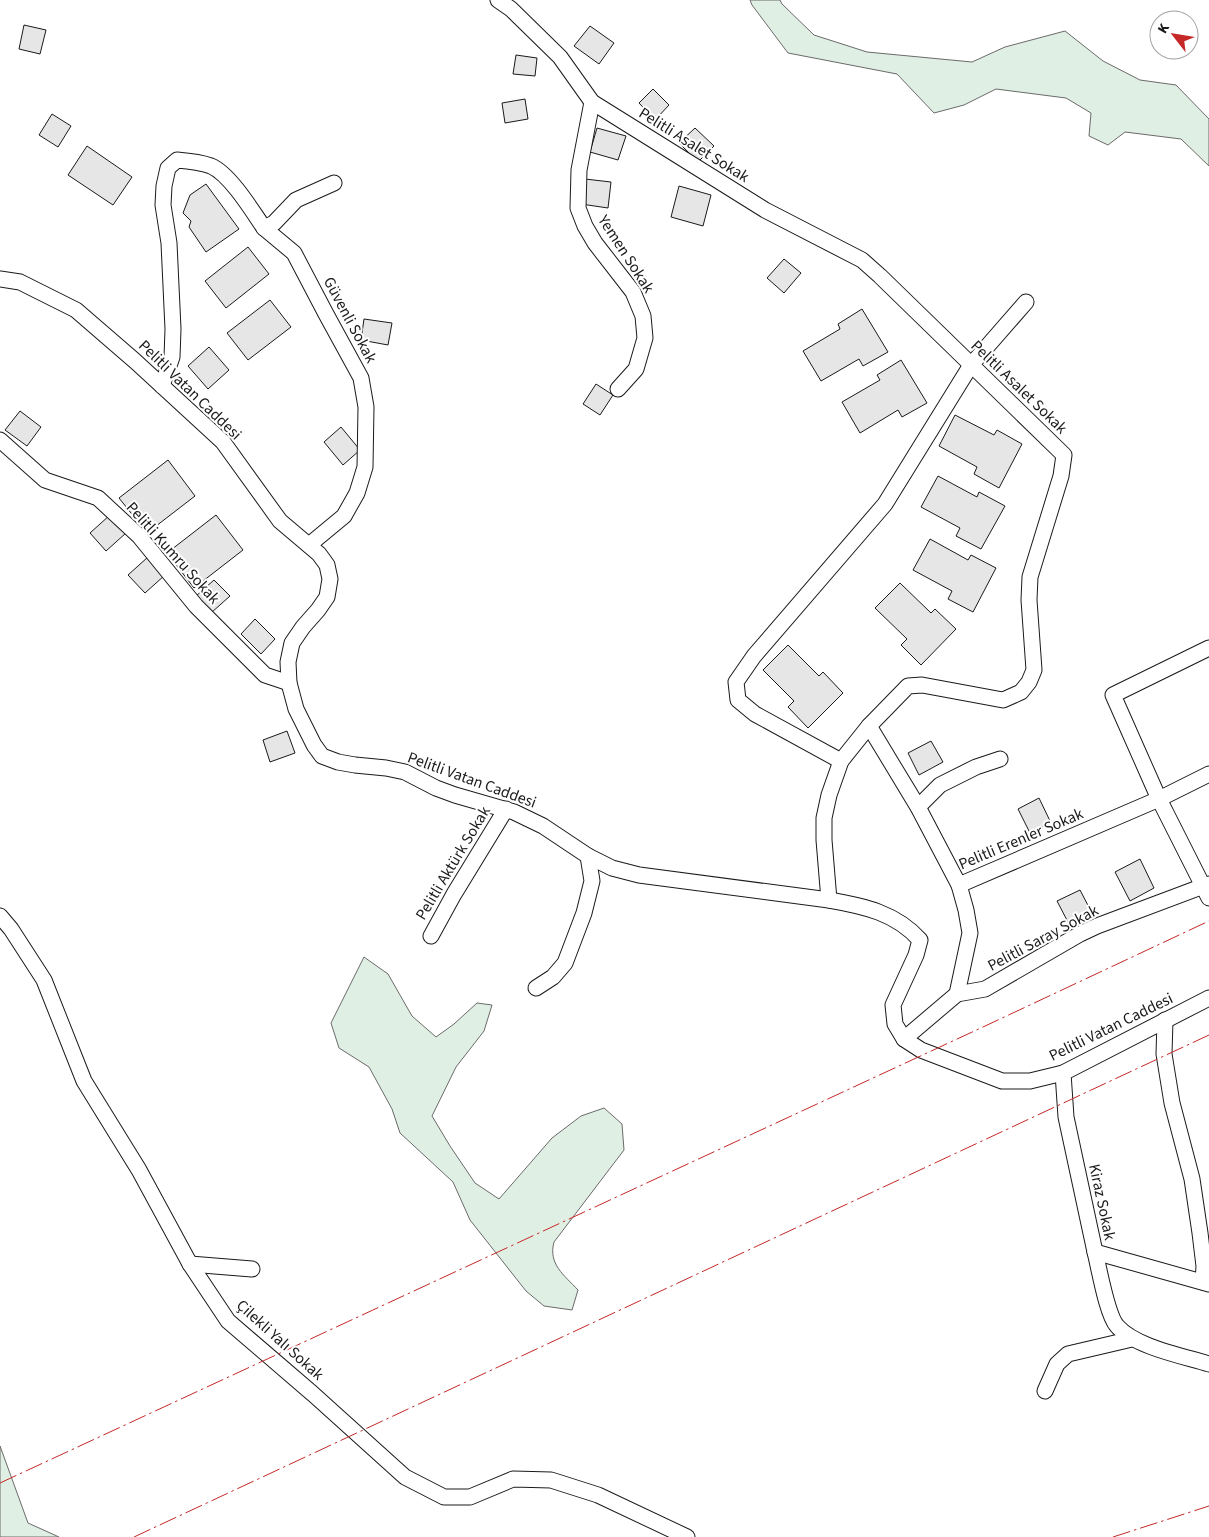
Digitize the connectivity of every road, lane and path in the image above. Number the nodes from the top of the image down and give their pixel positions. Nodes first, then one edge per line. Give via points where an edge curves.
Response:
1 (498, 0) edge
2 (592, 102) junction
3 (334, 183) dead end
4 (264, 228) junction
5 (0, 279) edge
6 (1026, 302) dead end
7 (971, 365) junction
8 (162, 386) junction
9 (618, 389) dead end
10 (0, 440) edge
11 (309, 545) junction
12 (1209, 648) edge
13 (290, 683) junction
14 (869, 726) junction
15 (1000, 759) dead end
16 (841, 761) junction
17 (1209, 774) edge
18 (1160, 799) junction
19 (918, 807) junction
20 (506, 809) junction
21 (588, 856) junction
22 (958, 885) junction
23 (1207, 889) edge
24 (830, 900) junction
25 (0, 916) edge
26 (431, 936) dead end
27 (536, 988) dead end
28 (957, 994) junction
29 (1209, 998) edge
30 (1165, 1020) junction
31 (904, 1039) junction
32 (1063, 1073) junction
33 (1095, 1252) junction
34 (190, 1264) junction
35 (252, 1269) dead end
36 (1206, 1283) edge
37 (1132, 1339) junction
38 (1209, 1364) edge
39 (1045, 1391) dead end
40 (687, 1537) edge

1 - 2 street, Pelitli Asalet Sokak via 560,57
2 - 7 street, Pelitli Asalet Sokak via 765,210 862,260
2 - 9 street, Yemen Sokak via 579,170 578,208 595,243 633,292 643,316 645,338 636,369
3 - 4 street via 296,200 274,223
4 - 8 street, Güvenli Sokak via 236,188 214,167 177,160 168,168 163,205 169,243 173,329 172,357
4 - 11 street, Güvenli Sokak via 294,253 362,378 366,407 365,467 344,516
5 - 8 street, Pelitli Vatan Caddesi via 20,282 76,310
6 - 7 street
7 - 14 street, Pelitli Asalet Sokak via 1064,455 1061,476 1030,577 1034,670 1020,692 1003,700 922,685 908,686
7 - 16 street via 885,504 754,656 736,682 738,700 755,714
8 - 11 street, Pelitli Vatan Caddesi via 223,442 280,522
10 - 13 street, Pelitli Kumru Sokak via 45,480 98,498 138,536 196,606 265,675
11 - 13 street, Pelitli Vatan Caddesi via 327,565 330,579 328,597 292,643 288,662
12 - 18 street via 1113,695
13 - 20 street, Pelitli Vatan Caddesi via 296,709 322,756 338,762 405,772 455,795
14 - 16 street, Pelitli Asalet Sokak
14 - 19 street, Pelitli Erenler Sokak
15 - 19 street via 976,766 940,785
16 - 24 street, Pelitli Asalet Sokak via 824,818
17 - 18 street, Pelitli Erenler Sokak
18 - 22 street, Pelitli Erenler Sokak
18 - 23 street
19 - 22 street, Pelitli Erenler Sokak
20 - 21 street, Pelitli Vatan Caddesi via 544,826
20 - 26 street, Pelitli Aktürk Sokak
21 - 24 street, Pelitli Vatan Caddesi via 612,868 638,875
21 - 27 street via 592,881 565,963 553,977
22 - 28 street via 970,933
23 - 28 street, Pelitli Saray Sokak via 1097,926 985,989
24 - 31 street, Pelitli Vatan Caddesi via 891,916 912,930 920,940 893,1005 895,1024
25 - 34 street, Çilekli Yalı Sokak via 44,980 84,1081
28 - 31 street
29 - 30 street, Pelitli Vatan Caddesi
30 - 32 street, Pelitli Vatan Caddesi
30 - 36 street via 1164,1054 1172,1103 1192,1179
31 - 32 street, Pelitli Vatan Caddesi via 921,1050 1002,1081 1030,1081
32 - 33 street, Kiraz Sokak via 1066,1117
33 - 36 street, Kiraz Sokak
33 - 37 street via 1116,1325
34 - 35 street
34 - 40 street, Çilekli Yalı Sokak via 228,1321 405,1477 444,1497 470,1497 513,1479 551,1480 598,1495
37 - 38 street
37 - 39 street via 1068,1354 1057,1364

